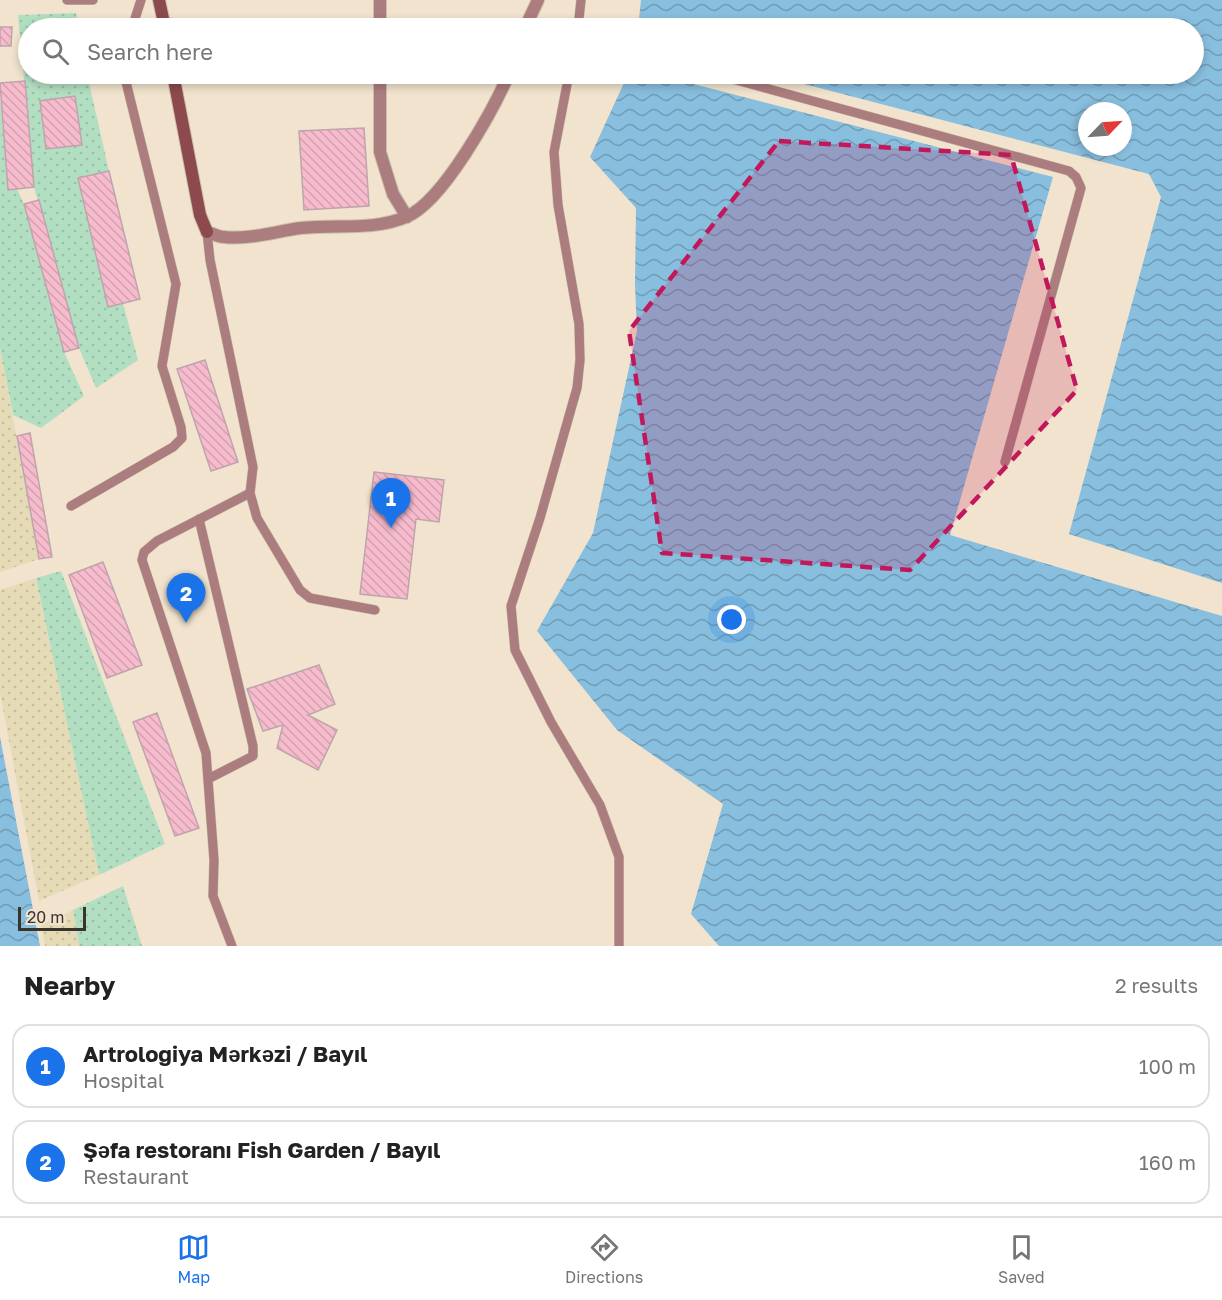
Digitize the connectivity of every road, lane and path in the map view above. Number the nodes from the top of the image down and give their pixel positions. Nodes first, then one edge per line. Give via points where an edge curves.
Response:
1 (68, 0) edge
2 (93, 0) edge
3 (141, 0) edge
4 (159, 0) edge
5 (380, 0) edge
6 (538, 0) edge
7 (581, 0) edge
8 (135, 18) edge
9 (163, 18) edge
10 (380, 18) edge
11 (530, 18) edge
12 (579, 18) edge
13 (126, 84) edge
14 (175, 84) edge
15 (380, 84) edge
16 (504, 84) edge
17 (567, 84) edge
18 (751, 84) edge
19 (407, 217) junction
20 (207, 232) junction
21 (1005, 462) dead end
22 (250, 494) junction
23 (71, 506) dead end
24 (199, 519) junction
25 (375, 610) dead end
26 (208, 779) junction
27 (232, 946) edge
28 (619, 946) edge

1 - 2 lane
3 - 8 lane
4 - 9 street
5 - 10 street
6 - 11 street
7 - 12 lane
13 - 23 lane via 176,284 162,366 182,438
14 - 20 street via 200,214
15 - 19 street via 380,152 393,194
16 - 19 street via 446,180 431,199
17 - 28 lane via 554,152 558,205 579,324 580,360 574,399 511,606 515,650 551,722 600,805 619,857
18 - 21 lane via 1070,171 1076,177 1081,188
19 - 20 street via 373,225 304,227 242,237
20 - 22 lane via 253,467
22 - 24 lane
22 - 25 lane via 257,518 300,590 310,598
24 - 26 lane via 253,746 253,756
24 - 26 lane via 156,541 144,552 142,560 206,753
26 - 27 lane via 213,896

